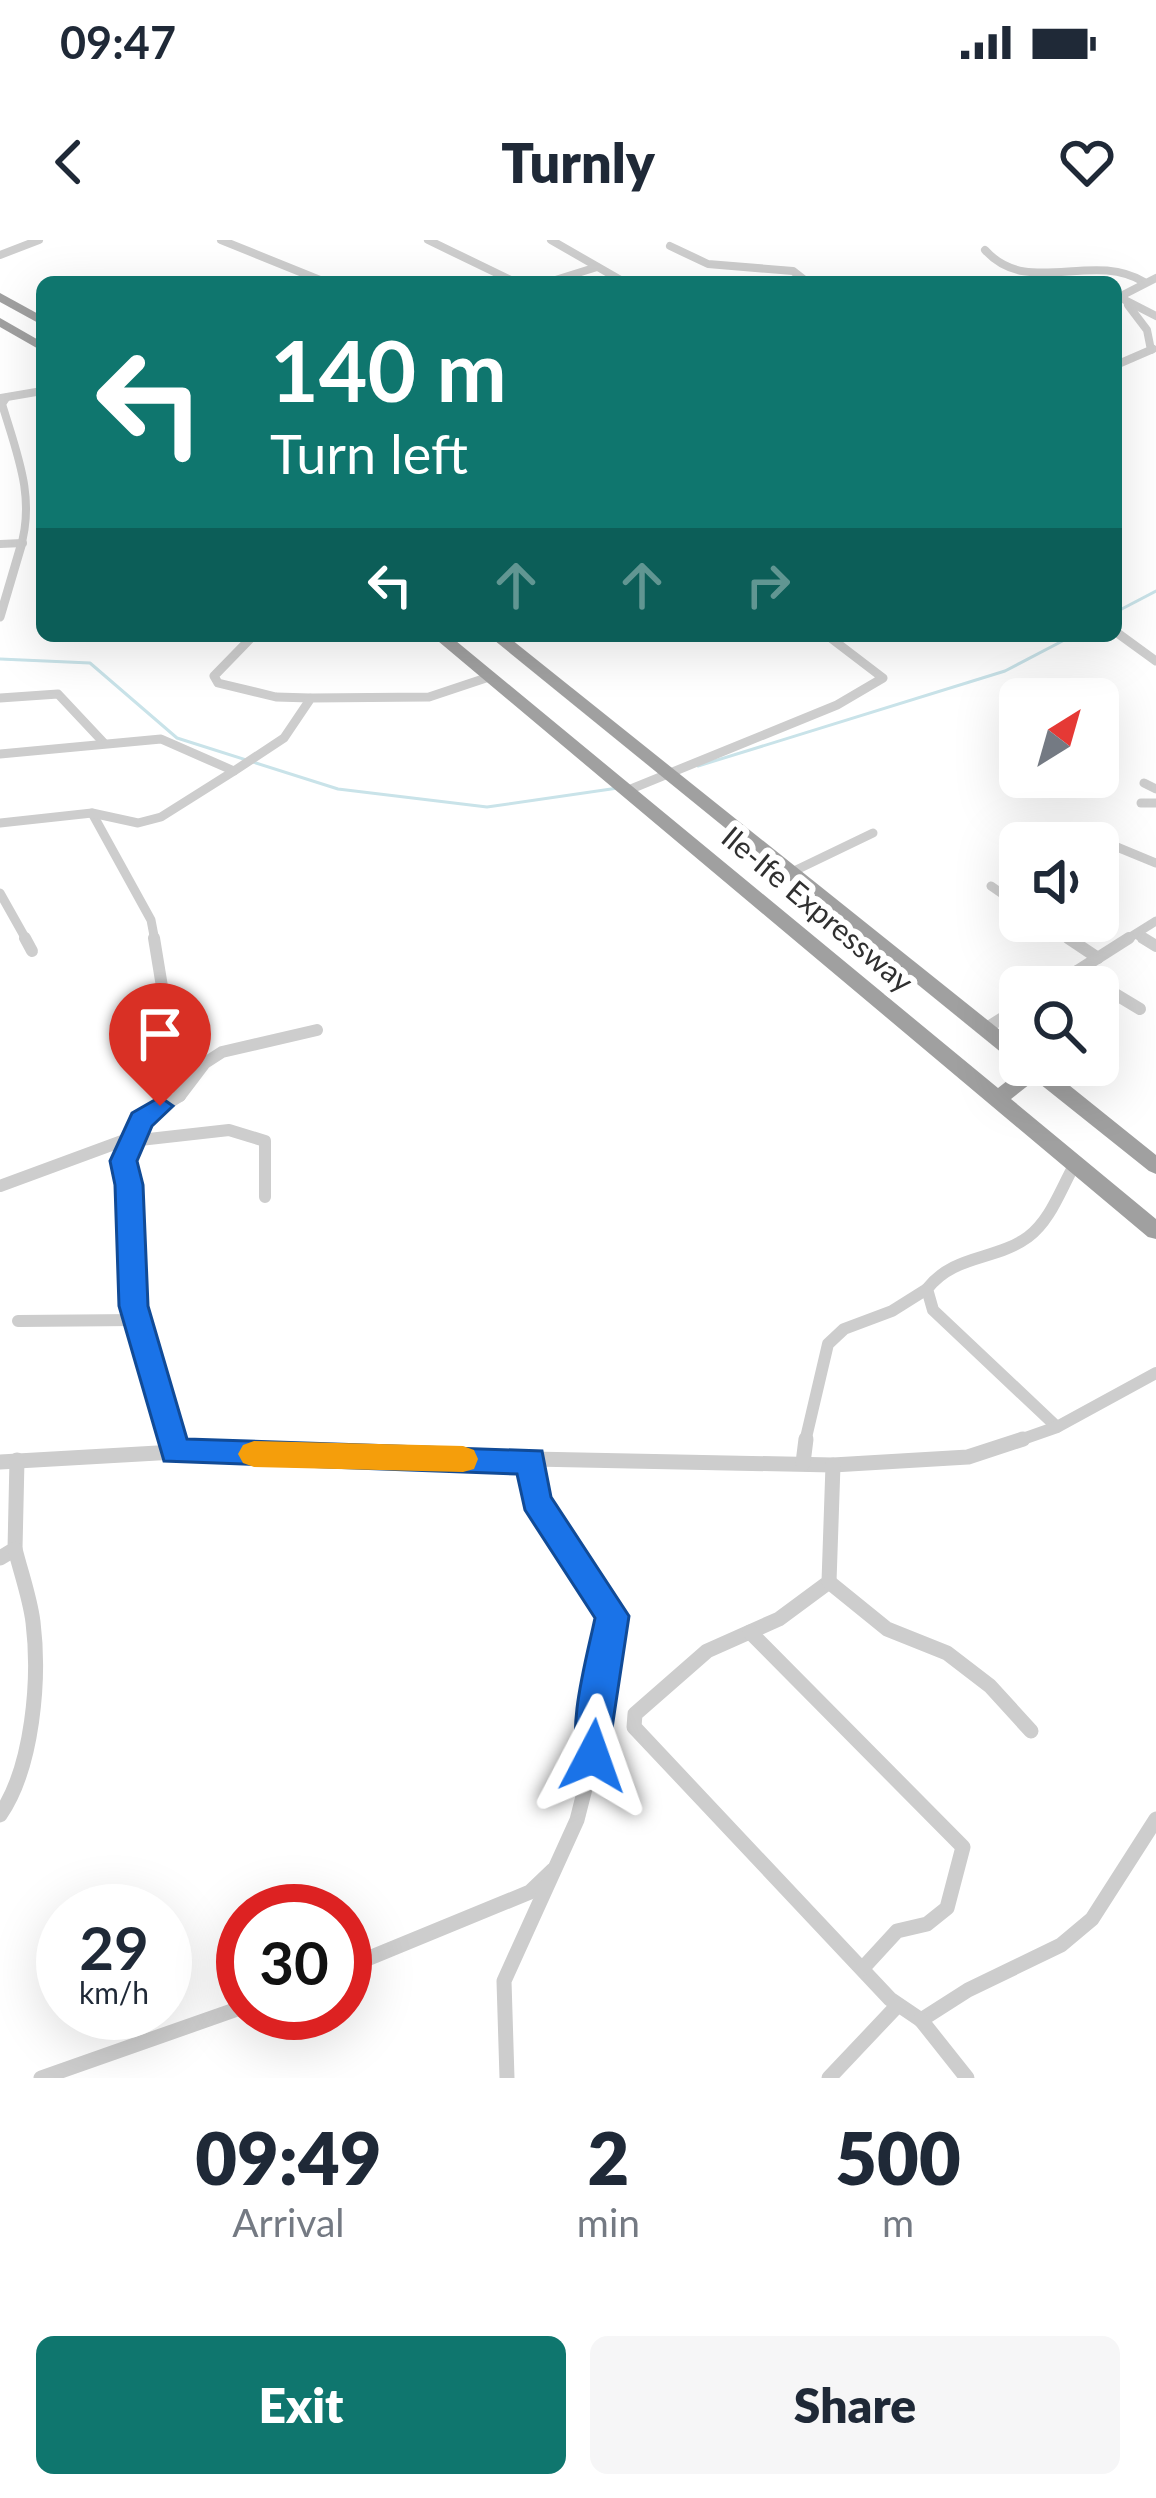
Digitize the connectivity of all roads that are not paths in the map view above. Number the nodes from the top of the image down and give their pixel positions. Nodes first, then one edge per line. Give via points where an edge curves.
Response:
1 (39, 240) edge
2 (221, 240) edge
3 (428, 240) edge
4 (549, 240) edge
5 (670, 246) dead end
6 (985, 250) dead end
7 (0, 255) edge
8 (1099, 258) dead end
9 (1064, 261) dead end
10 (597, 268) junction
11 (310, 276) edge
12 (502, 276) edge
13 (570, 276) edge
14 (612, 276) edge
15 (799, 276) edge
16 (1156, 278) edge
17 (1144, 282) junction
18 (1122, 294) edge
19 (0, 298) edge
20 (1122, 302) edge
21 (1156, 316) edge
22 (36, 318) edge
23 (0, 322) edge
24 (36, 343) edge
25 (1153, 349) edge
26 (1122, 362) edge
27 (36, 392) edge
28 (3, 398) edge
29 (23, 542) junction
30 (0, 544) edge
31 (0, 617) edge
32 (1122, 636) edge
33 (247, 642) edge
34 (447, 642) edge
35 (504, 642) edge
36 (836, 642) edge
37 (1154, 658) edge
38 (489, 677) junction
39 (0, 698) edge
40 (311, 698) junction
41 (104, 743) junction
42 (0, 754) edge
43 (235, 771) junction
44 (666, 774) junction
45 (1144, 783) dead end
46 (1156, 789) edge
47 (626, 791) junction
48 (1142, 803) dead end
49 (1156, 803) edge
50 (92, 813) junction
51 (0, 823) edge
52 (736, 829) junction
53 (873, 833) dead end
54 (695, 848) junction
55 (1119, 848) edge
56 (1156, 863) edge
57 (792, 872) junction
58 (991, 886) dead end
59 (999, 892) edge
60 (0, 893) edge
61 (1156, 921) edge
62 (1136, 934) junction
63 (1074, 942) edge
64 (1156, 946) edge
65 (32, 951) dead end
66 (1098, 958) junction
67 (1085, 966) edge
68 (1119, 996) edge
69 (1140, 1009) dead end
70 (999, 1020) edge
71 (985, 1029) junction
72 (317, 1030) dead end
73 (999, 1040) edge
74 (1010, 1086) edge
75 (1056, 1086) edge
76 (180, 1096) junction
77 (998, 1099) junction
78 (132, 1139) junction
79 (1075, 1164) junction
80 (1156, 1166) edge
81 (0, 1186) edge
82 (265, 1196) dead end
83 (1156, 1231) edge
84 (928, 1288) junction
85 (136, 1320) junction
86 (18, 1321) dead end
87 (1156, 1373) edge
88 (1057, 1427) junction
89 (175, 1452) junction
90 (8, 1461) edge
91 (531, 1461) junction
92 (803, 1463) junction
93 (833, 1466) junction
94 (8, 1553) edge
95 (830, 1582) junction
96 (750, 1632) junction
97 (1031, 1731) dead end
98 (0, 1815) edge
99 (1156, 1819) edge
100 (558, 1865) junction
101 (372, 1957) edge
102 (863, 1967) junction
103 (898, 2006) junction
104 (216, 2016) edge
105 (921, 2020) junction
106 (41, 2078) edge
107 (508, 2078) edge
108 (829, 2078) edge
109 (967, 2078) edge

1 - 7 street
2 - 11 street
3 - 12 street
4 - 10 street
5 - 15 street via 708,264
6 - 9 street via 1018,273
8 - 17 street
10 - 13 street
10 - 14 street
16 - 17 street
17 - 18 street
19 - 22 highway
20 - 21 street
20 - 25 street
23 - 24 highway
25 - 26 street
27 - 28 street
28 - 29 street via 29,495
29 - 30 street
29 - 31 street
32 - 37 street
33 - 40 street via 214,676 218,682
34 - 38 highway, Ile-Ife Expressway
35 - 44 highway, Ile-Ife Expressway
36 - 44 street via 883,679
38 - 40 street via 429,697
38 - 47 highway, Ile-Ife Expressway
39 - 41 street via 58,694
40 - 43 street via 284,738
41 - 42 street
41 - 43 street via 161,739
43 - 50 street via 161,817 137,823
44 - 47 street
44 - 52 highway, Ile-Ife Expressway
45 - 46 street
47 - 54 highway, Ile-Ife Expressway
48 - 49 street
50 - 51 street
50 - 76 street via 151,920
52 - 54 highway
52 - 57 highway, Ile-Ife Expressway
53 - 57 street
54 - 77 highway, Ile-Ife Expressway
55 - 56 street
57 - 71 highway, Ile-Ife Expressway
58 - 59 street
60 - 65 street
61 - 62 street
62 - 64 street
62 - 66 street
63 - 66 street
66 - 67 street
68 - 69 street
70 - 71 street
71 - 73 highway, Ile-Ife Expressway
72 - 76 street via 222,1052
74 - 77 highway
75 - 80 highway, Ile-Ife Expressway
76 - 78 street via 141,1120
77 - 79 highway, Ile-Ife Expressway
78 - 81 street
78 - 82 street via 229,1130 266,1141
78 - 85 street via 124,1161
79 - 83 highway, Ile-Ife Expressway
79 - 84 street via 1024,1240 944,1269
84 - 88 street via 933,1310
84 - 92 street via 828,1344
85 - 86 street
85 - 89 street
87 - 88 street
88 - 93 street via 968,1456
89 - 90 street
89 - 91 street
90 - 94 street
91 - 92 street
91 - 100 street via 536,1501 612,1616 593,1756
92 - 93 street
93 - 95 street
94 - 98 street via 34,1627 21,1774
95 - 96 street
95 - 97 street via 887,1629 946,1653
96 - 102 street via 963,1847 947,1908 927,1924 897,1931
96 - 102 street via 707,1651 635,1714 634,1727
99 - 105 street via 1092,1919 1061,1945
100 - 101 street via 530,1892
100 - 107 street via 503,1981
102 - 103 street
103 - 105 street
103 - 108 street
104 - 106 street
105 - 109 street

